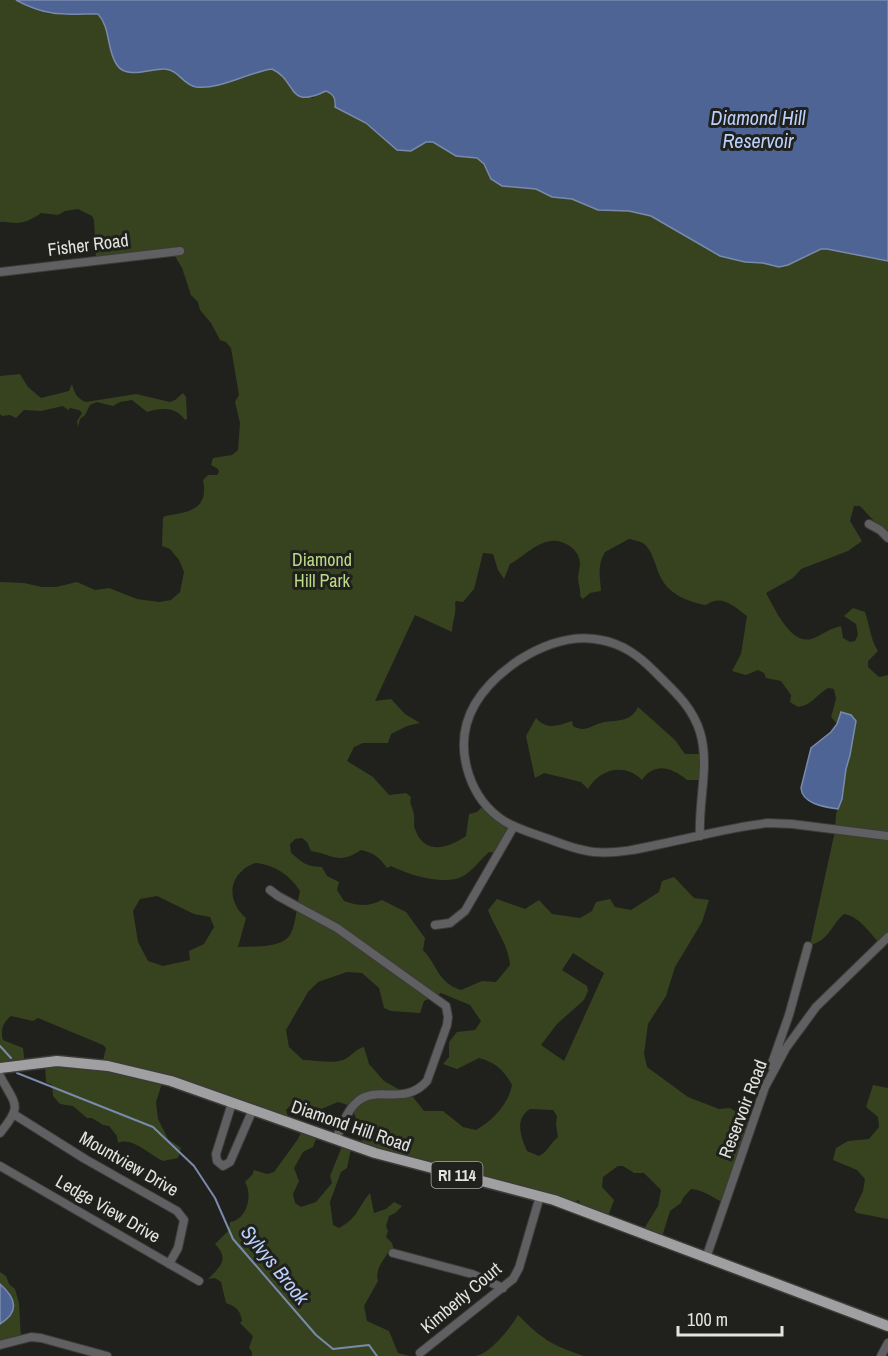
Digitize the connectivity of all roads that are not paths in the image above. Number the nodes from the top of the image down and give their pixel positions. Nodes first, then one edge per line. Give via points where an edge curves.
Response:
1 (180, 250) dead end
2 (0, 272) edge
3 (869, 524) dead end
4 (888, 538) edge
5 (514, 826) junction
6 (700, 836) junction
7 (888, 836) edge
8 (270, 890) dead end
9 (435, 925) dead end
10 (888, 937) edge
11 (808, 946) dead end
12 (9, 1067) edge
13 (0, 1076) edge
14 (765, 1087) junction
15 (232, 1102) junction
16 (253, 1109) junction
17 (15, 1115) junction
18 (0, 1133) edge
19 (336, 1139) junction
20 (0, 1166) edge
21 (540, 1196) junction
22 (393, 1253) dead end
23 (706, 1258) junction
24 (170, 1264) junction
25 (199, 1281) dead end
26 (503, 1288) junction
27 (888, 1326) edge
28 (888, 1343) edge
29 (0, 1345) edge
30 (420, 1353) dead end
31 (107, 1356) edge
32 (881, 1356) edge

1 - 2 street, Fisher Road
3 - 4 street
5 - 6 street via 582,850 601,852 622,852
5 - 6 street via 485,804 472,782 464,744 471,712 488,685 528,654 561,641 586,638 611,642 634,653 684,700 693,715 704,759
5 - 9 street via 465,911 450,923
6 - 7 street via 757,824 780,824
8 - 19 street via 337,928 446,1006 447,1025 427,1081 407,1095 384,1093 363,1097 355,1103
10 - 14 street, Reservoir Road via 805,1020
11 - 14 street
12 - 15 main road, Diamond Hill Road / RI 114 via 57,1061 108,1066 171,1081
13 - 17 street via 16,1105
14 - 23 street, Reservoir Road
15 - 16 main road, Diamond Hill Road / RI 114
15 - 16 street via 216,1154 217,1161 224,1166 230,1162
16 - 19 main road, Diamond Hill Road / RI 114
17 - 18 street
17 - 24 street, Mountview Drive via 177,1211 184,1220 183,1232
19 - 21 main road, Diamond Hill Road / RI 114 via 401,1161
20 - 24 street, Ledge View Drive
21 - 23 main road, Diamond Hill Road / RI 114
21 - 26 street, Kimberly Court via 519,1268
22 - 26 street via 472,1274
23 - 27 main road, Diamond Hill Road / RI 114
24 - 25 street, Ledge View Drive
26 - 30 street, Kimberly Court
28 - 32 street
29 - 31 street via 31,1337

